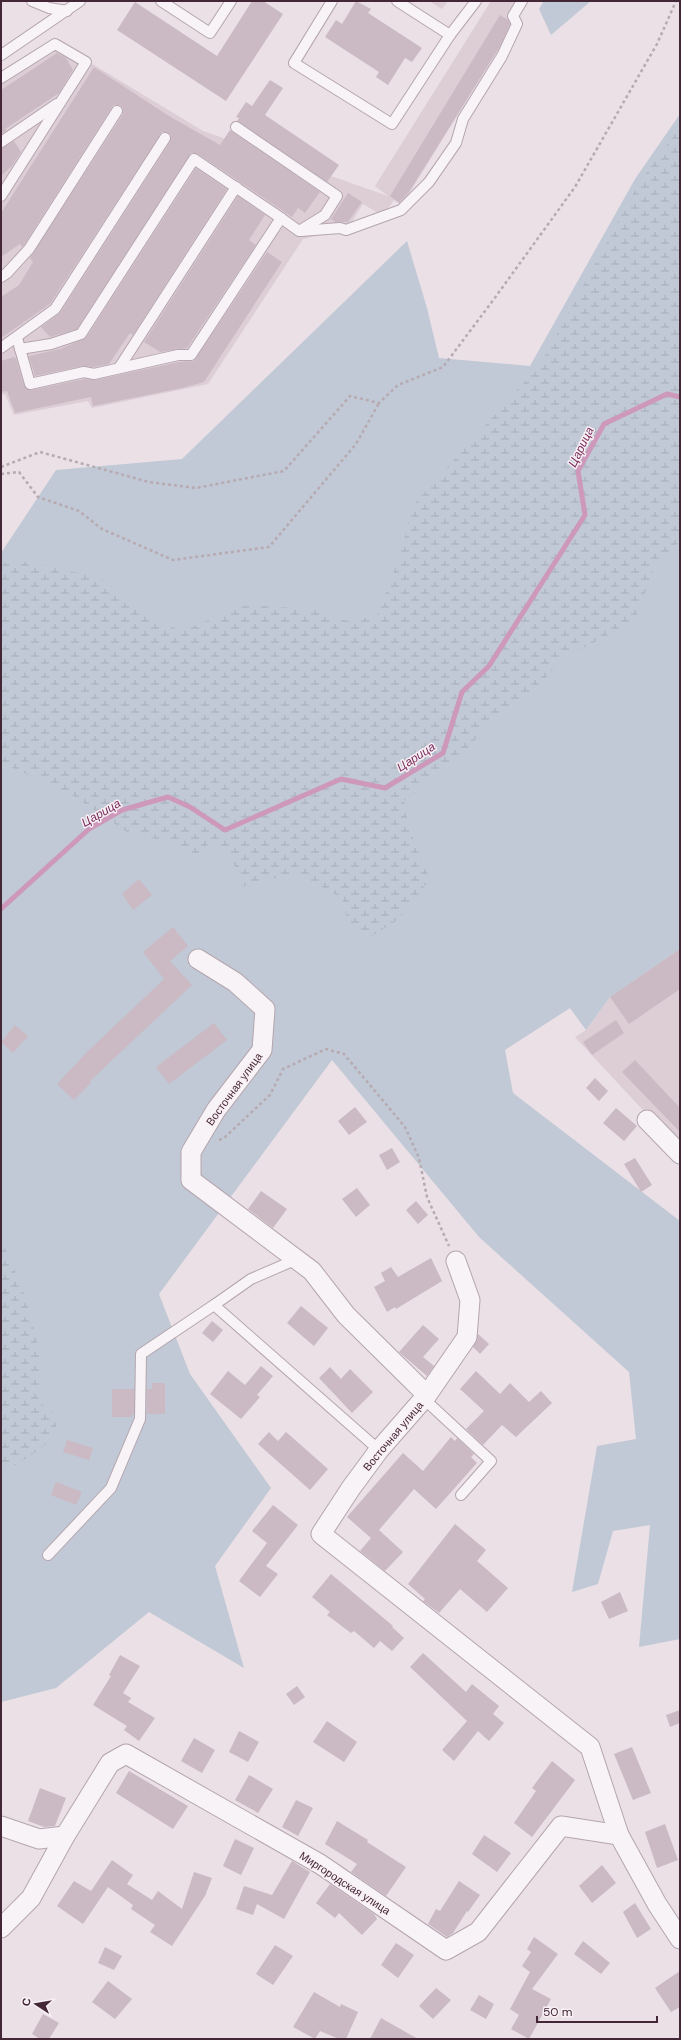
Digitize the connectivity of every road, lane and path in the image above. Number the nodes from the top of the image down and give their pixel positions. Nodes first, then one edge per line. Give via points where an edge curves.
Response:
1 (32, 1) edge
2 (80, 1) edge
3 (161, 1) edge
4 (231, 1) edge
5 (332, 1) edge
6 (397, 1) edge
7 (476, 1) edge
8 (522, 1) edge
9 (676, 1) edge
10 (67, 11) junction
11 (450, 35) junction
12 (1, 55) edge
13 (1, 78) edge
14 (61, 102) junction
15 (117, 111) dead end
16 (236, 127) dead end
17 (165, 138) dead end
18 (1, 142) edge
19 (236, 187) junction
20 (1, 196) edge
21 (280, 218) junction
22 (300, 231) junction
23 (1, 277) edge
24 (17, 338) junction
25 (1, 348) edge
26 (20, 349) junction
27 (119, 368) junction
28 (380, 403) junction
29 (1, 467) edge
30 (1, 474) edge
31 (198, 958) dead end
32 (647, 1120) dead end
33 (217, 1140) dead end
34 (680, 1154) edge
35 (295, 1260) junction
36 (456, 1260) joint
37 (214, 1305) junction
38 (426, 1397) junction
39 (378, 1450) junction
40 (461, 1495) dead end
41 (48, 1555) dead end
42 (1, 1826) edge
43 (619, 1835) junction
44 (65, 1836) junction
45 (1, 1928) edge
46 (680, 1939) edge

1 - 10 lane via 49,8
2 - 10 lane
3 - 4 lane via 210,33
5 - 11 lane via 294,63 392,124
6 - 11 lane
7 - 11 lane
8 - 22 lane via 512,16 517,24 502,56 462,119 456,143 429,182 401,210 346,230 340,228
9 - 28 path via 657,44 575,187 494,299 442,367 398,385
10 - 12 lane
13 - 14 lane via 55,44 86,62
14 - 18 lane
14 - 20 lane
15 - 23 lane via 29,249
16 - 22 lane via 337,196 325,215
17 - 24 lane via 55,309
19 - 21 lane
19 - 26 lane via 194,159 81,334 51,344
19 - 27 lane
21 - 22 lane
21 - 27 lane via 191,355 178,355
24 - 25 lane
24 - 26 lane
26 - 27 lane via 30,384 84,372 94,374
28 - 29 path via 350,396 284,471 196,488 149,482 40,452
28 - 30 path via 356,444 269,547 173,560 102,529 79,511 38,497 18,472
31 - 35 street, Восточная улица via 235,982 265,1009 262,1050 216,1110 191,1152 191,1180
32 - 34 street
33 - 36 path via 224,1138 270,1095 283,1069 326,1049 344,1054 405,1127 419,1158 426,1197
35 - 37 lane via 251,1279
35 - 38 street, Восточная улица via 312,1271 346,1315
36 - 38 street via 470,1300 467,1337
37 - 39 lane
37 - 41 lane via 141,1354 140,1418 111,1488
38 - 39 street, Восточная улица
38 - 40 lane via 491,1461
39 - 43 street, Восточная улица via 321,1534 590,1747
42 - 44 street via 39,1839
43 - 44 street, Миргородская улица via 561,1826 478,1932 446,1950 320,1864 126,1754 110,1763
43 - 46 street via 657,1904
44 - 45 street, Миргородская улица via 31,1898

